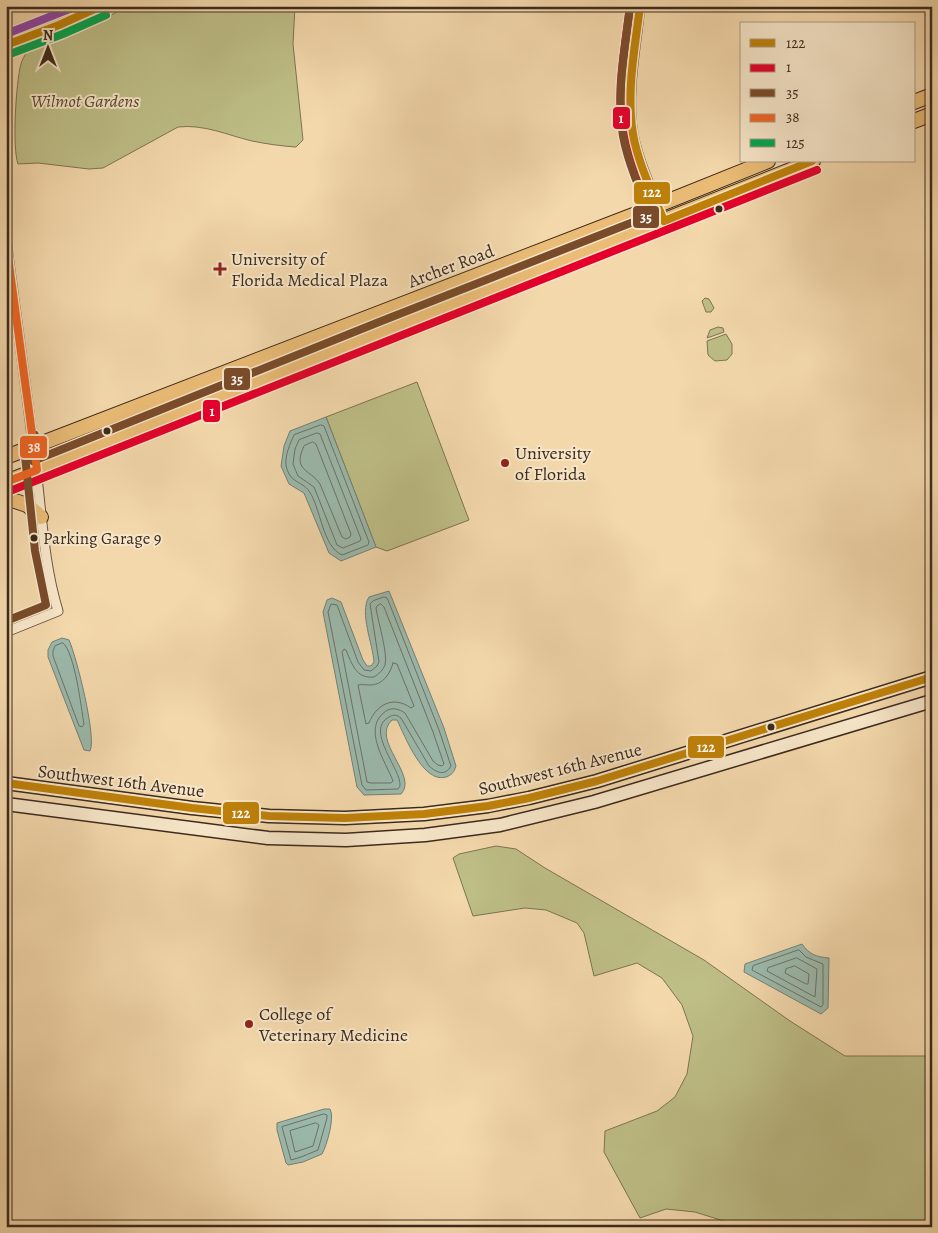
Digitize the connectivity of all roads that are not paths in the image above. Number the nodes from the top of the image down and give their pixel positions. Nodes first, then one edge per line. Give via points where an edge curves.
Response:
1 (102, 6) edge
2 (640, 6) edge
3 (6, 44) edge
4 (932, 95) edge
5 (916, 101) edge
6 (932, 114) edge
7 (916, 120) edge
8 (766, 162) edge
9 (811, 162) edge
10 (658, 206) junction
11 (664, 221) junction
12 (6, 240) edge
13 (34, 446) junction
14 (6, 457) edge
15 (36, 470) junction
16 (6, 482) edge
17 (6, 498) edge
18 (42, 518) junction
19 (6, 632) edge
20 (932, 677) edge
21 (932, 701) edge
22 (6, 783) edge
23 (6, 804) edge

1 - 3 street
2 - 10 street via 631,88 632,116 637,150
4 - 5 main road
6 - 7 main road
8 - 10 main road, Archer Road
9 - 11 main road, Archer Road
10 - 11 street
10 - 13 main road, Archer Road
11 - 15 main road, Archer Road
12 - 13 street
13 - 14 main road, Archer Road
13 - 15 street
15 - 16 main road, Archer Road
15 - 18 street
17 - 18 main road via 27,505
18 - 19 street via 46,560 58,611
20 - 22 main road, Southwest 16th Avenue via 597,780 529,798 424,814 345,818 269,816
21 - 23 main road via 594,802 500,825 425,835 346,840 268,838

